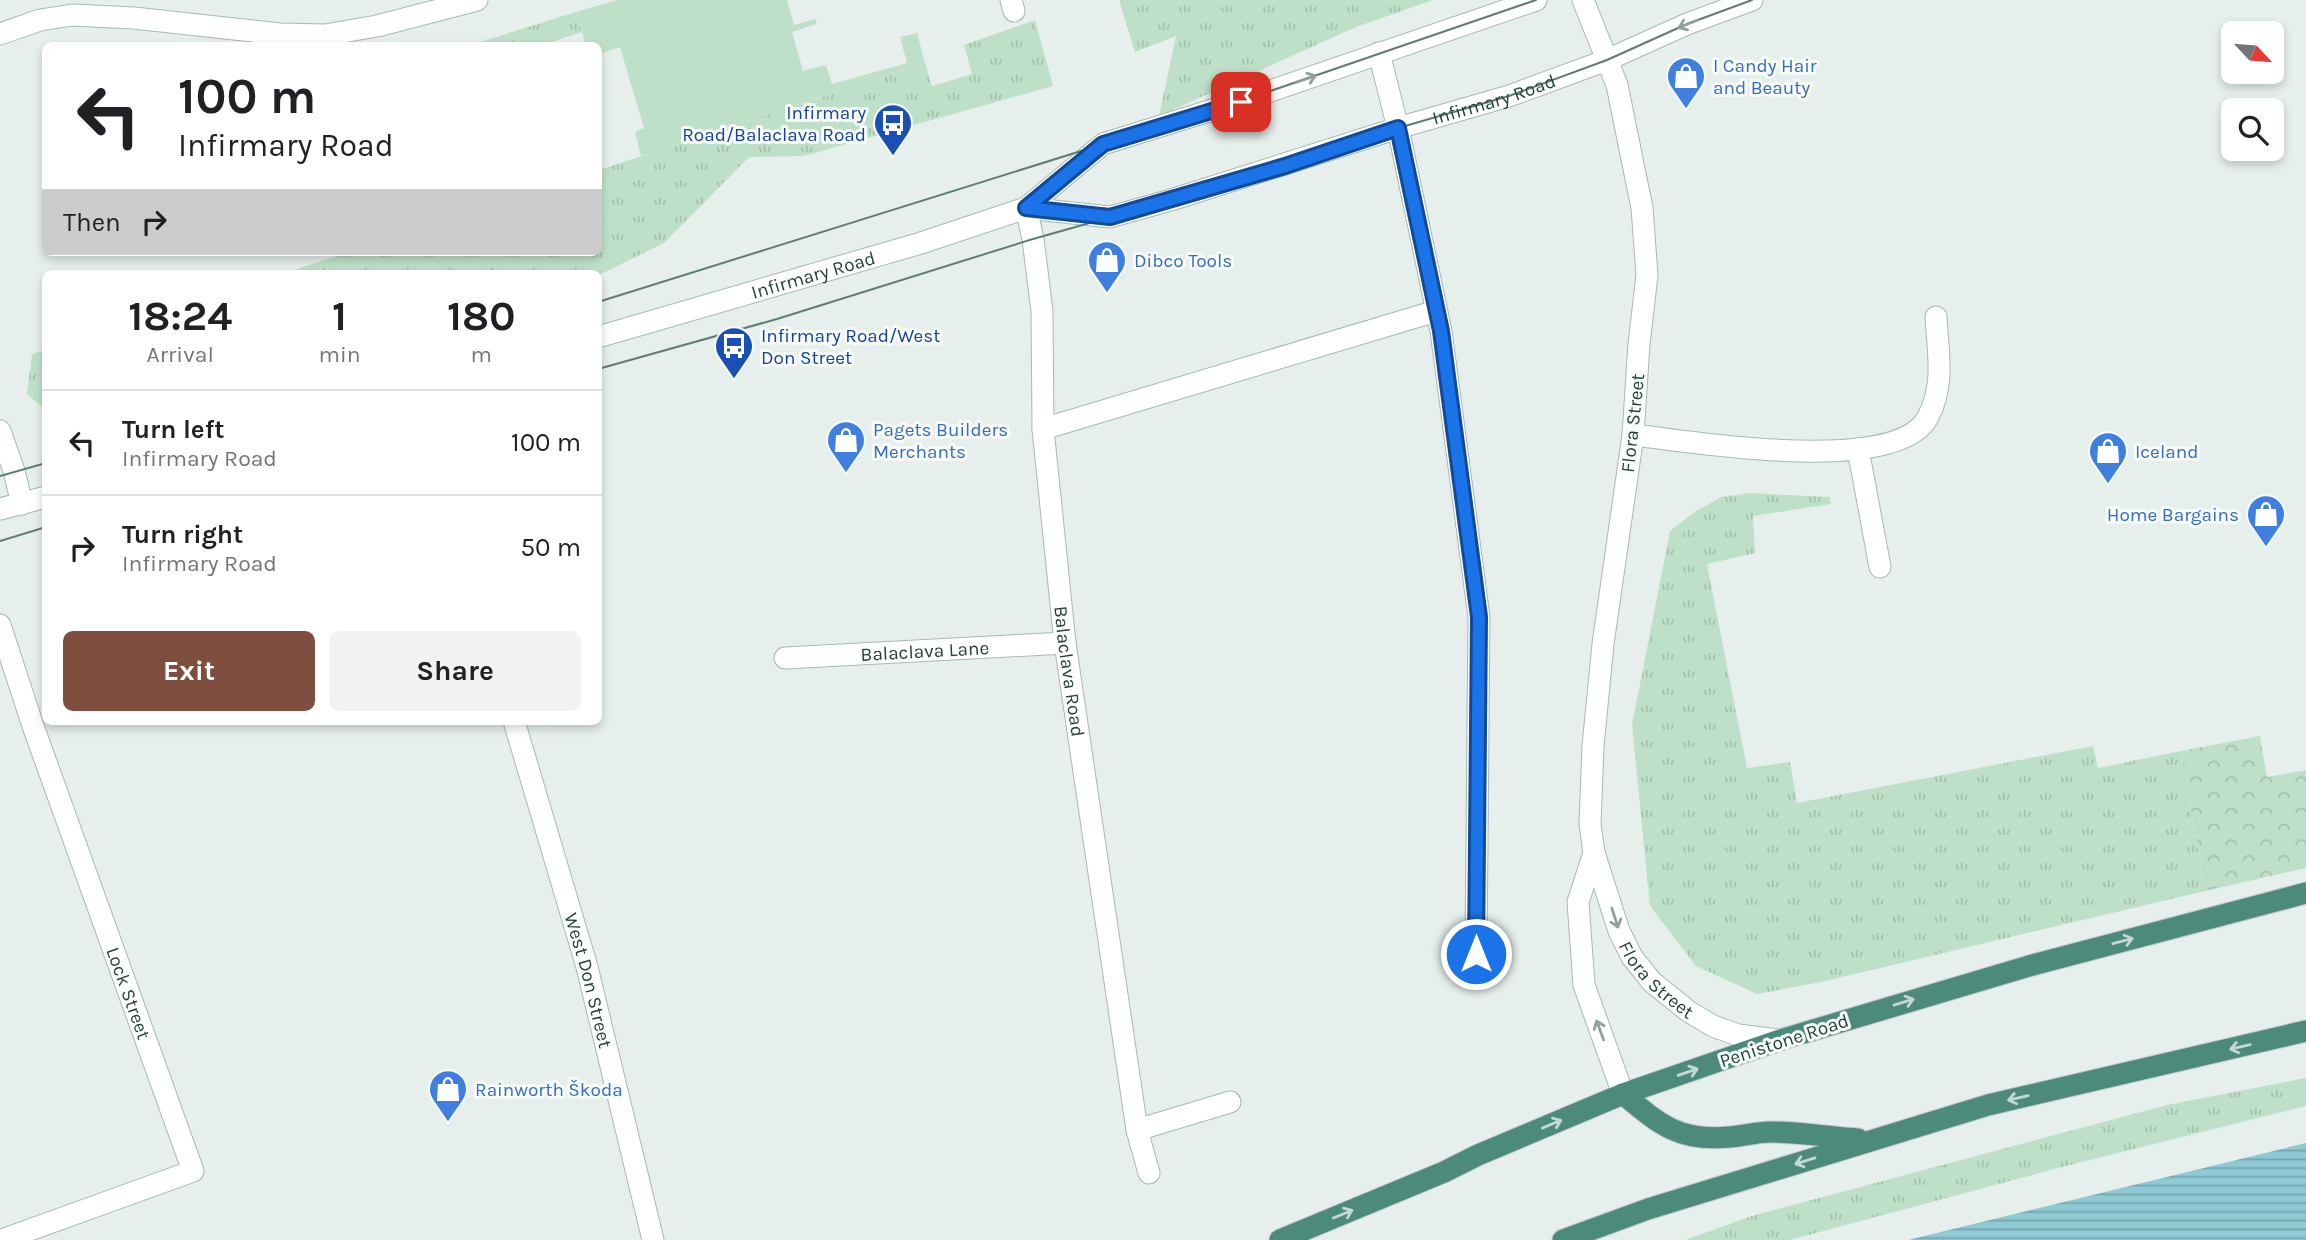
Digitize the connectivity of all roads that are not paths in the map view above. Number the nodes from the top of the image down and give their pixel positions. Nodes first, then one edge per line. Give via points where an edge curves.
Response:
1 (1536, 0) edge
2 (1583, 0) edge
3 (1752, 0) edge
4 (471, 1) edge
5 (0, 34) edge
6 (1379, 53) junction
7 (1606, 60) junction
8 (1398, 128) junction
9 (1026, 208) junction
10 (1436, 311) junction
11 (1936, 317) dead end
12 (602, 336) edge
13 (1043, 429) junction
14 (0, 431) edge
15 (1633, 435) junction
16 (1858, 449) junction
17 (42, 498) edge
18 (22, 504) junction
19 (0, 509) edge
20 (1880, 567) dead end
21 (0, 625) edge
22 (1065, 643) junction
23 (785, 658) dead end
24 (515, 725) edge
25 (1594, 853) junction
26 (2306, 893) edge
27 (1476, 954) dead end
28 (2306, 1031) edge
29 (1780, 1040) junction
30 (1623, 1094) junction
31 (1230, 1102) dead end
32 (1137, 1130) junction
33 (1870, 1140) junction
34 (1149, 1172) dead end
35 (2, 1240) edge
36 (653, 1240) edge
37 (1280, 1240) edge
38 (1563, 1240) edge

1 - 6 street, Infirmary Road
2 - 7 street, Flora Street
3 -> 7 street, Infirmary Road
4 - 5 street via 326,35 72,15
6 - 8 street
9 -> 6 street, Infirmary Road via 1103,144
7 - 8 street, Infirmary Road via 1509,96
7 - 15 street, Flora Street via 1617,85 1642,208 1647,275
8 - 9 street, Infirmary Road via 1110,217
8 - 10 street
9 - 12 street, Infirmary Road
9 - 13 street, Balaclava Road via 1042,311
10 - 13 street
10 - 27 street via 1479,617
11 - 16 street via 1940,390 1927,419 1917,431 1886,445
13 - 22 street, Balaclava Road
14 - 18 street
15 - 16 street via 1787,451
15 - 25 street, Flora Street via 1601,657 1592,759
16 - 20 street
17 - 18 street
18 - 19 street
21 - 35 street, Lock Street via 193,1171
22 - 23 street, Balaclava Lane
22 - 32 street, Balaclava Road
24 - 36 street, West Don Street via 587,967
25 -> 29 street, Flora Street via 1619,931 1652,982 1713,1026 1738,1035
30 -> 25 street, Flora Street via 1584,985 1578,902
29 -> 26 highway, Penistone Road via 2029,966
28 -> 33 highway via 1988,1105
30 -> 29 highway, Penistone Road
30 - 33 highway via 1659,1123 1692,1137 1770,1132
37 -> 30 highway, Penistone Road
31 - 32 street
32 - 34 street, Balaclava Road
33 -> 38 highway

